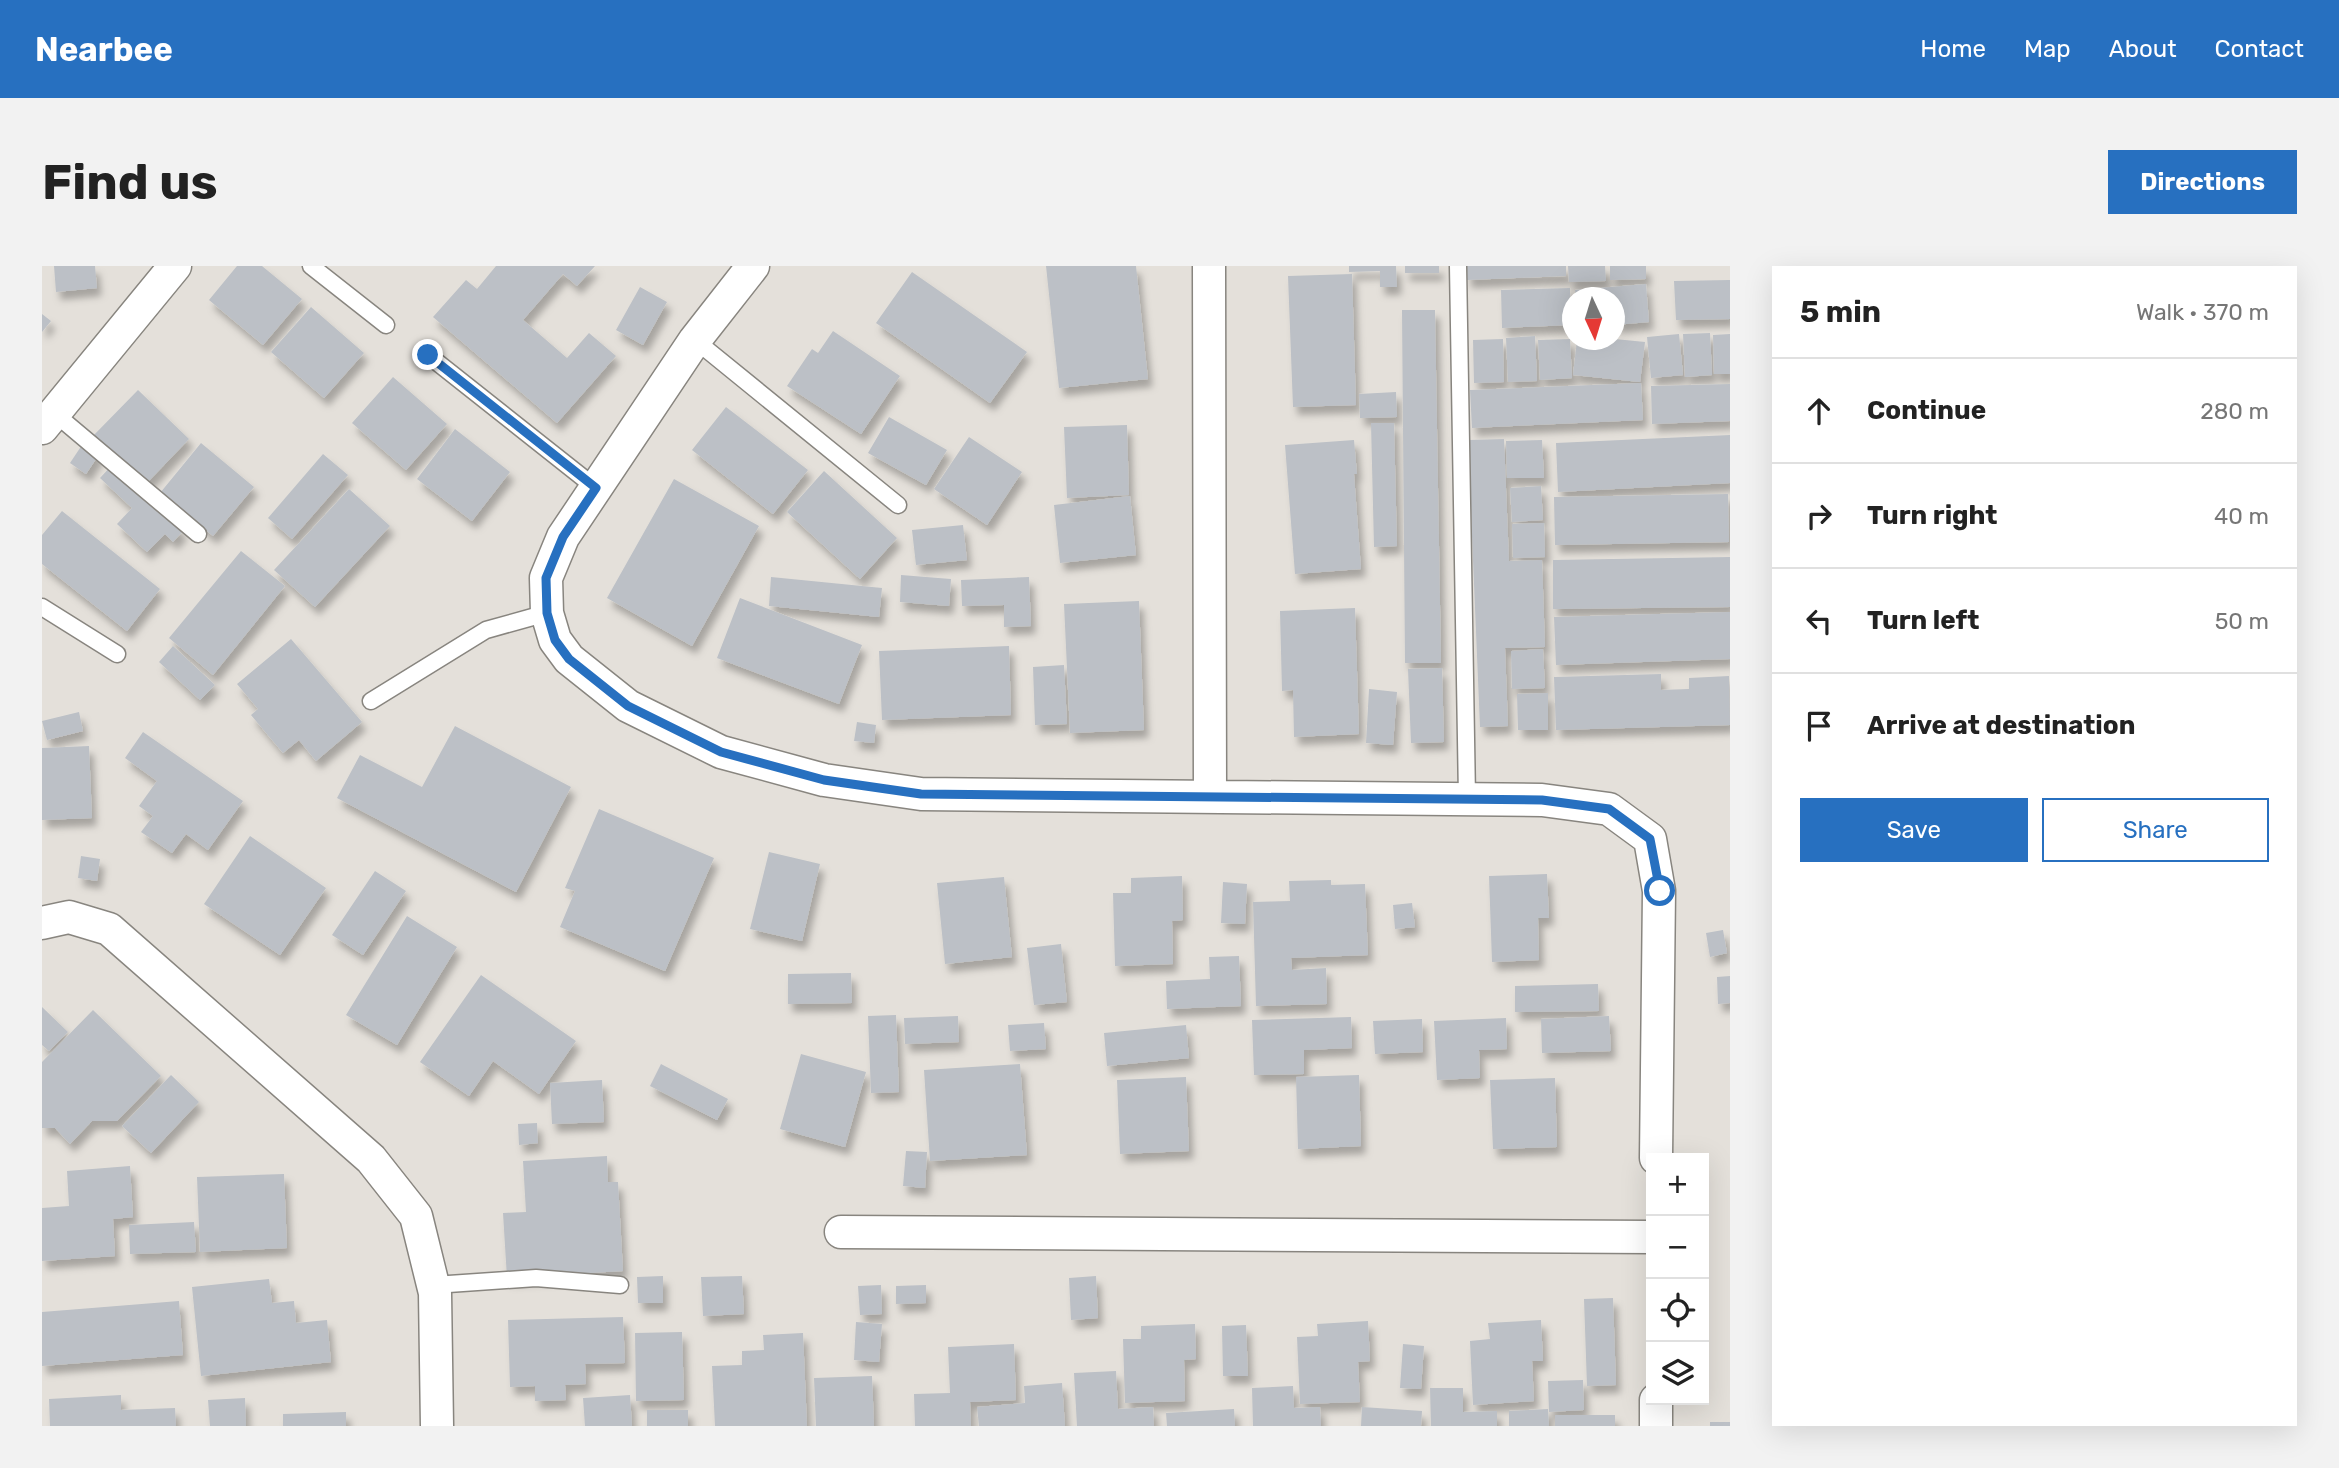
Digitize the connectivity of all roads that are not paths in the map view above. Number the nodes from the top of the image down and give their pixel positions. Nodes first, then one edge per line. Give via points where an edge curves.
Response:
1 (175, 266) edge
2 (311, 266) edge
3 (753, 266) edge
4 (1209, 266) edge
5 (1458, 266) edge
6 (386, 325) dead end
7 (695, 340) junction
8 (428, 355) dead end
9 (48, 420) edge
10 (596, 488) junction
11 (898, 505) dead end
12 (198, 534) dead end
13 (42, 607) edge
14 (547, 613) junction
15 (117, 654) dead end
16 (371, 701) dead end
17 (1210, 797) junction
18 (1467, 798) junction
19 (42, 923) edge
20 (1656, 1153) edge
21 (841, 1232) dead end
22 (1646, 1237) edge
23 (620, 1284) dead end
24 (434, 1285) junction
25 (1656, 1405) edge
26 (436, 1426) edge
27 (1656, 1426) edge

1 - 9 street
2 - 6 lane
3 - 7 street
4 - 17 street
5 - 18 lane
7 - 10 street
7 - 11 lane
8 - 10 lane
9 - 12 lane
10 - 14 street via 563,537 546,578
13 - 15 lane
14 - 16 lane via 486,630
14 - 17 street via 555,640 569,659 628,706 721,752 811,777 921,794
17 - 18 street
18 - 20 street via 1542,800 1609,809 1650,839 1660,891
19 - 24 street via 69,917 109,929 371,1159 416,1216
21 - 22 street
23 - 24 lane via 536,1278
24 - 26 street
25 - 27 street

